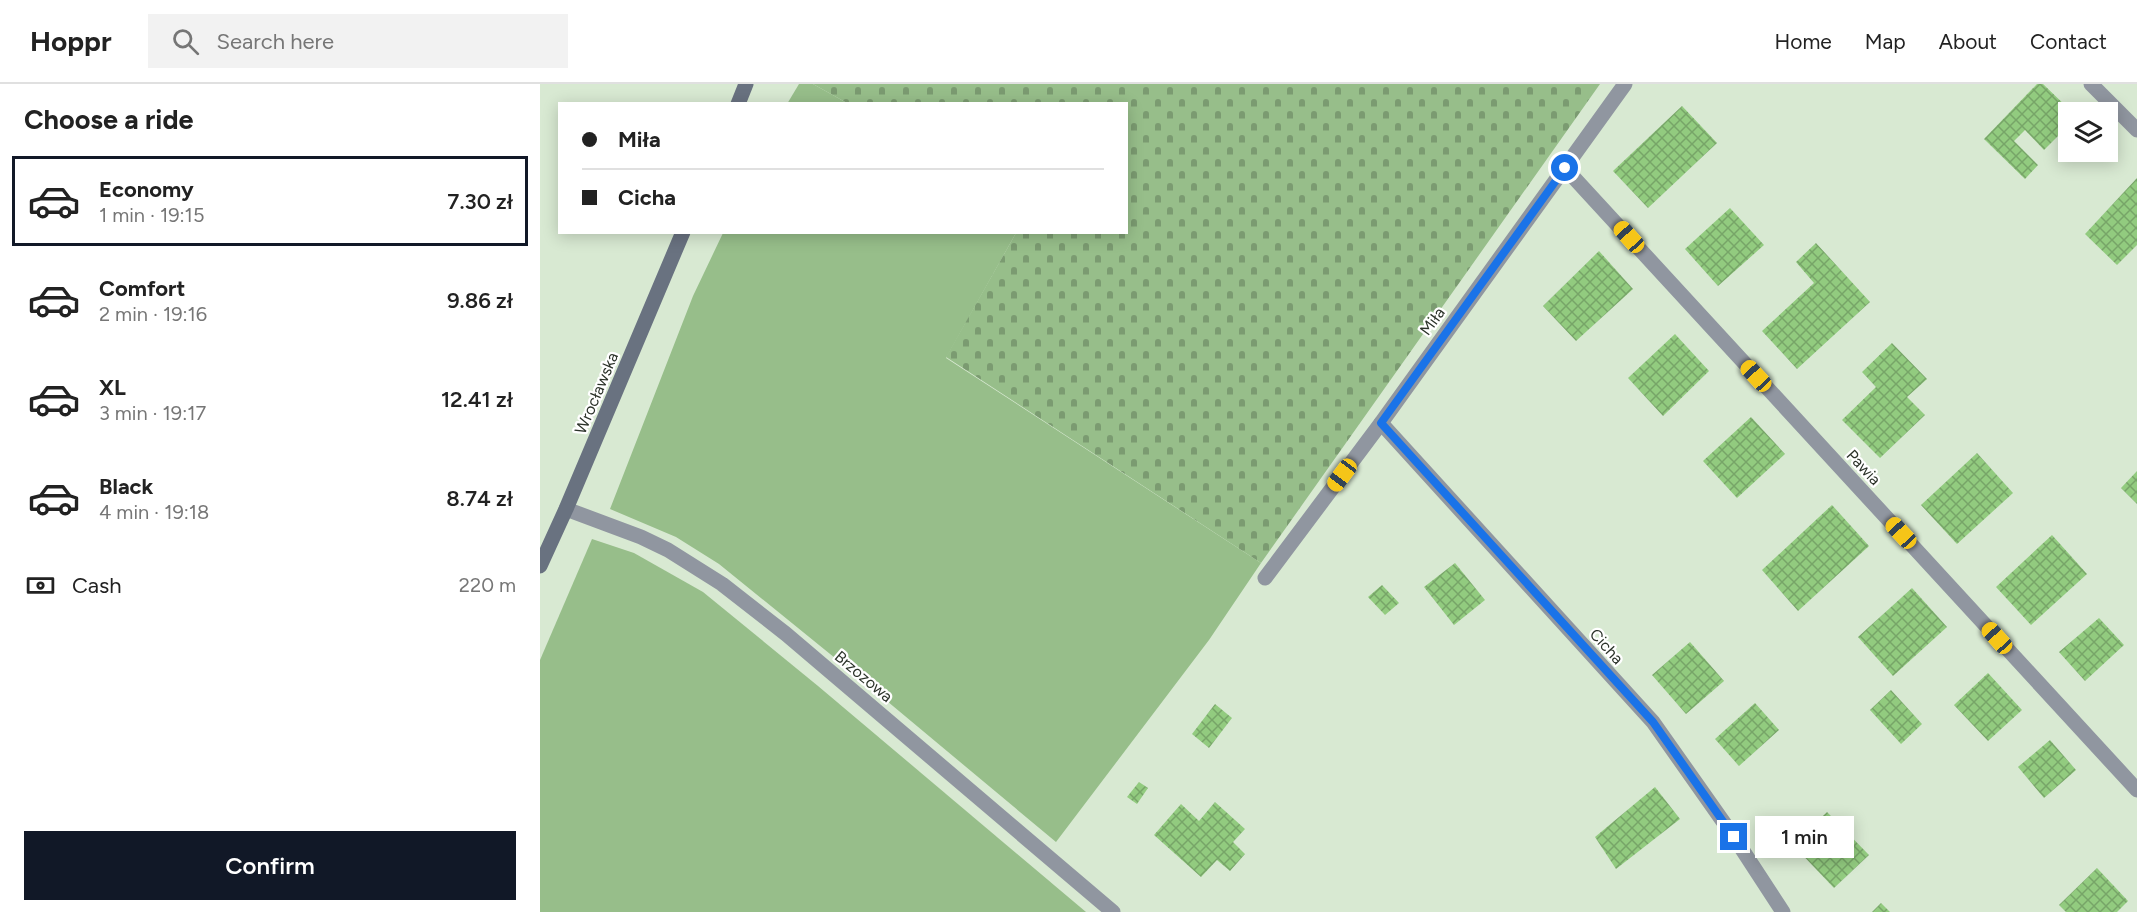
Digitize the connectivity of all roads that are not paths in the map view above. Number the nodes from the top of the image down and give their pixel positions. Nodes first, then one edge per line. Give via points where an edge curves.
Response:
1 (746, 84) edge
2 (1625, 84) edge
3 (2091, 84) edge
4 (739, 102) edge
5 (2137, 130) edge
6 (1565, 168) junction
7 (682, 234) edge
8 (1381, 423) junction
9 (566, 509) junction
10 (540, 566) edge
11 (1265, 578) dead end
12 (2137, 790) edge
13 (1113, 912) edge
14 (1783, 912) edge

1 - 4 main road
2 - 6 street, Miła
3 - 5 street
6 - 8 street, Miła
6 - 12 street, Pawia
7 - 9 main road, Wrocławska
8 - 11 street, Miła
8 - 14 street, Cicha via 1653,722
9 - 10 main road, Wrocławska
9 - 13 street, Brzozowa via 668,550 744,601

